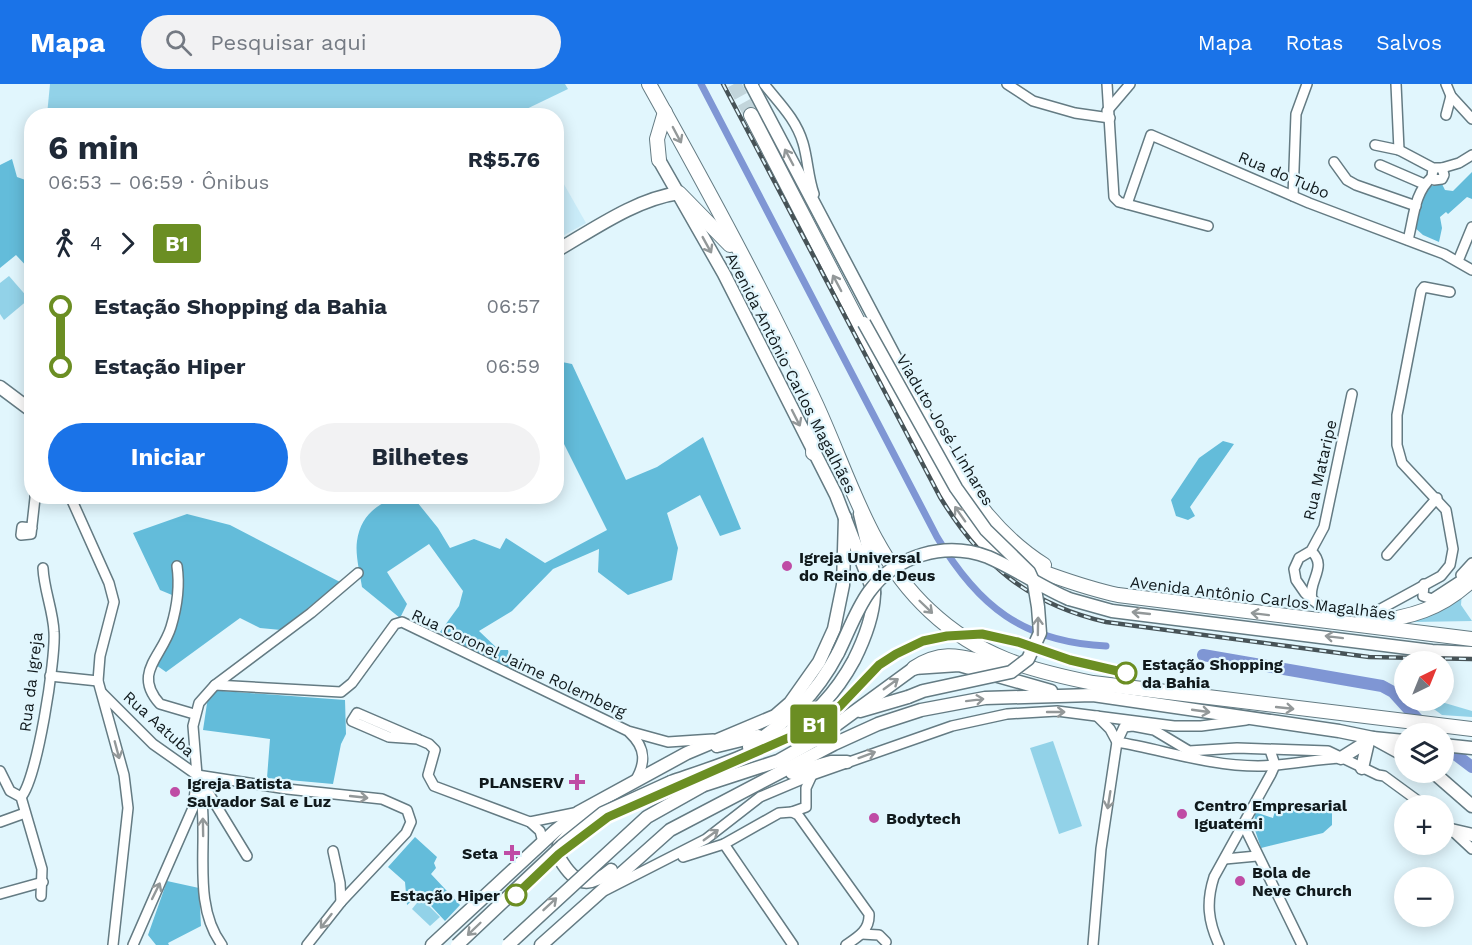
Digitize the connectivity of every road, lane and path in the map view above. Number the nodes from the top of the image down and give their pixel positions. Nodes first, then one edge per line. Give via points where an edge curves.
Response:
1 (649, 84) edge
2 (751, 84) edge
3 (764, 84) edge
4 (1007, 84) edge
5 (1107, 84) edge
6 (1130, 84) edge
7 (1307, 84) edge
8 (1396, 84) edge
9 (1446, 84) edge
10 (1451, 96) junction
11 (665, 112) junction
12 (1107, 114) junction
13 (751, 115) tunnel mouth
14 (1446, 115) dead end
15 (1472, 119) edge
16 (1375, 145) dead end
17 (1399, 150) junction
18 (1472, 155) edge
19 (659, 160) joint
20 (1334, 162) dead end
21 (1380, 165) dead end
22 (1435, 175) junction
23 (676, 188) junction
24 (1293, 196) junction
25 (1127, 204) junction
26 (1416, 206) junction
27 (823, 219) junction
28 (1208, 226) dead end
29 (1472, 227) edge
30 (1408, 240) junction
31 (564, 246) edge
32 (744, 261) junction
33 (1458, 261) junction
34 (1472, 270) edge
35 (1450, 292) dead end
36 (868, 305) junction
37 (850, 308) junction
38 (864, 323) junction
39 (0, 387) edge
40 (1352, 394) dead end
41 (816, 403) junction
42 (24, 405) edge
43 (945, 452) joint
44 (813, 453) junction
45 (1437, 498) junction
46 (34, 504) edge
47 (74, 504) edge
48 (858, 507) junction
49 (845, 517) junction
50 (32, 528) dead end
51 (1311, 551) junction
52 (1387, 555) dead end
53 (177, 566) dead end
54 (43, 568) dead end
55 (1471, 572) edge
56 (358, 573) dead end
57 (1080, 584) junction
58 (1424, 585) junction
59 (1454, 589) junction
60 (874, 593) junction
61 (1312, 600) junction
62 (1348, 624) junction
63 (1472, 634) edge
64 (1443, 638) junction
65 (1472, 639) edge
66 (1472, 653) edge
67 (914, 668) junction
68 (1026, 668) junction
69 (50, 676) junction
70 (98, 681) junction
71 (215, 685) junction
72 (102, 693) junction
73 (1064, 694) junction
74 (908, 697) junction
75 (853, 713) junction
76 (194, 714) junction
77 (1096, 715) junction
78 (1260, 719) junction
79 (1468, 728) edge
80 (867, 729) junction
81 (628, 731) junction
82 (773, 731) junction
83 (418, 739) junction
84 (719, 739) junction
85 (1371, 740) junction
86 (1394, 740) edge
87 (1117, 742) junction
88 (1454, 746) edge
89 (1470, 748) edge
90 (1270, 750) junction
91 (1394, 750) edge
92 (687, 753) junction
93 (1341, 758) junction
94 (847, 762) junction
95 (720, 765) junction
96 (1275, 765) junction
97 (1258, 766) junction
98 (1362, 768) junction
99 (0, 771) edge
100 (782, 773) junction
101 (197, 775) junction
102 (812, 775) junction
103 (1446, 783) edge
104 (632, 785) junction
105 (1262, 789) junction
106 (1410, 795) edge
107 (21, 797) junction
108 (600, 800) junction
109 (1469, 802) edge
110 (579, 812) junction
111 (792, 812) junction
112 (25, 813) junction
113 (0, 822) edge
114 (530, 822) junction
115 (1243, 824) junction
116 (670, 830) junction
117 (1454, 831) edge
118 (543, 842) junction
119 (1472, 843) edge
120 (724, 844) junction
121 (333, 851) dead end
122 (248, 856) dead end
123 (1257, 856) junction
124 (1225, 859) junction
125 (661, 864) junction
126 (43, 882) junction
127 (0, 894) edge
128 (41, 896) dead end
129 (591, 898) junction
130 (341, 902) junction
131 (862, 934) junction
132 (886, 942) dead end
133 (113, 945) edge
134 (133, 945) edge
135 (222, 945) edge
136 (307, 945) edge
137 (432, 945) edge
138 (457, 945) edge
139 (508, 945) edge
140 (541, 945) edge
141 (793, 945) edge
142 (846, 945) edge
143 (1093, 945) edge
144 (1219, 945) edge
145 (1302, 945) edge

1 - 11 highway, Avenida Antônio Carlos Magalhães
27 -> 2 main road, Avenida Antônio Carlos Magalhães
3 - 27 street via 796,126
4 - 12 street via 1033,101 1075,113
5 - 12 street
6 - 12 street
7 - 24 street via 1296,114
8 - 17 street
9 - 10 street
10 - 14 street
10 - 15 street
11 - 19 highway via 657,139
11 -> 32 highway, Avenida Antônio Carlos Magalhães
12 - 25 street via 1114,197
37 -> 13 highway, Avenida Antônio Carlos Magalhães
16 - 17 street
17 - 22 street
18 - 22 street
19 - 23 main road, Avenida Antônio Carlos Magalhães
20 - 26 street via 1347,180 1356,185
21 - 22 street
22 - 26 street via 1416,198
23 - 31 main road
23 - 32 highway
23 -> 44 main road, Avenida Antônio Carlos Magalhães via 724,274
24 - 25 street, Rua do Tubo via 1151,135
24 - 30 street, Rua do Tubo
25 - 28 street
26 - 30 street
27 - 36 main road, Avenida Antônio Carlos Magalhães
29 - 33 street
30 - 33 street, Rua do Tubo
32 - 41 highway, Avenida Antônio Carlos Magalhães
33 - 34 street, Rua do Tubo
35 - 45 street via 1424,287 1421,291 1397,415 1397,445 1402,463
36 - 38 main road
36 - 43 main road, Avenida Antônio Carlos Magalhães
37 - 38 main road, Viaduto José Linhares
57 -> 37 highway, Avenida Antônio Carlos Magalhães via 1008,557 977,535 952,503
74 -> 38 main road, Viaduto José Linhares, bridge via 1011,672 1028,659 1040,633 1038,607 1035,583 1029,572 986,530 956,488
39 - 42 main road
40 - 51 street, Rua Mataripe via 1324,527
41 - 44 highway
41 - 48 highway, Avenida Antônio Carlos Magalhães
43 - 57 highway, Avenida Antônio Carlos Magalhães via 969,491 1003,533 1029,555
44 - 49 main road, Avenida Antônio Carlos Magalhães
45 - 52 street
45 - 58 street via 1450,521 1452,559 1445,573
46 - 50 street
47 - 70 street via 114,602 100,656
48 - 60 main road, Avenida Antônio Carlos Magalhães
48 -> 68 highway via 891,565 929,611 965,640
49 - 60 main road
49 - 84 main road, Avenida Antônio Carlos Magalhães via 840,605 819,662 784,710
51 - 61 street via 1320,566 1311,589
51 - 61 street, Rua Mataripe via 1299,558 1294,575
53 - 76 street via 178,588 171,629 152,662 148,680 160,704
54 - 69 street, Rua da Igreja via 54,631
55 - 59 highway
56 - 71 street
62 -> 57 highway, Avenida Antônio Carlos Magalhães via 1141,599
58 - 59 street via 1423,596 1432,599
58 - 62 street
59 - 62 highway via 1422,613
60 - 95 main road, Avenida Antônio Carlos Magalhães via 860,648 820,710 772,742
61 - 62 street, Rua Mataripe
62 - 64 highway, Avenida Antônio Carlos Magalhães
63 - 64 main road
64 - 65 highway, Avenida Antônio Carlos Magalhães
66 -> 82 main road, Avenida Antônio Carlos Magalhães, bridge via 1112,611 1069,599 984,556 950,550 926,553 893,569 876,585 863,601 809,700
67 - 68 highway via 929,658 949,655
67 - 73 main road via 959,665
75 -> 67 main road
68 -> 79 highway via 1093,683
69 - 70 street
69 - 107 street, Rua da Igreja via 29,786
70 - 72 street
71 - 76 street
71 - 81 street, Rua Coronel Jaime Rolemberg via 341,692 352,683 395,624 402,622
72 - 101 street, Rua Aatuba via 153,744
72 -> 133 street via 128,808
73 -> 78 main road
80 -> 73 main road via 921,710 964,701
74 - 75 main road, Viaduto José Linhares
74 - 80 main road
139 -> 75 main road, bridge via 647,817 704,785 778,760
76 - 101 street
77 - 78 street via 1174,726
77 - 87 street
94 -> 77 street via 989,717 1057,711
78 - 85 main road
80 - 100 main road
81 - 84 street, Rua Coronel Jaime Rolemberg via 668,742
81 - 104 street, Rua Coronel Jaime Rolemberg via 640,743 644,756
82 - 92 main road via 750,740
82 - 95 main road, Avenida Antônio Carlos Magalhães
83 - 83 street via 357,713 352,721 389,737
83 - 114 street via 435,750 428,775 434,786
84 - 92 main road, Avenida Antônio Carlos Magalhães
85 - 86 main road
85 - 91 main road
85 - 93 main road
85 - 98 main road
87 - 90 street via 1124,727 1133,726 1154,730 1189,751
87 - 97 street via 1156,748 1188,759
87 -> 143 street via 1101,849
88 - 89 main road
90 - 93 street via 1322,751
90 - 96 street
92 - 104 main road, Avenida Antônio Carlos Magalhães
93 - 96 street
93 - 98 street
94 - 100 main road
94 - 102 street
95 -> 138 main road, Avenida Antônio Carlos Magalhães, bridge via 670,782 603,813 562,846
96 - 97 street
96 - 105 street
97 - 105 street
98 - 106 street via 1384,776
99 - 107 street via 6,786
100 - 116 main road
101 - 122 street
101 -> 130 street via 382,799 407,810 411,822 406,833
134 -> 101 street via 188,822
135 -> 101 street via 206,909 203,812
102 - 111 street via 807,784 806,807
125 -> 102 street via 706,839 760,797
103 - 109 main road
104 - 108 main road, Avenida Antônio Carlos Magalhães
105 - 115 street
107 - 112 street
108 - 110 main road, Avenida Antônio Carlos Magalhães
108 - 116 main road via 556,851 565,866 586,883 598,881 630,854
110 - 114 street
110 - 118 main road, Avenida Antônio Carlos Magalhães
111 - 120 street via 779,813
111 - 131 street via 806,822 869,915
112 - 113 street
112 - 126 street
114 - 118 street via 540,831
115 - 123 street
115 - 124 street
116 - 129 main road
117 - 119 main road
118 - 137 main road, Avenida Antônio Carlos Magalhães
120 - 125 street
120 - 141 street
121 - 130 street
123 - 124 street
123 - 145 street
124 - 144 street via 1212,884 1208,912
125 - 129 street
126 - 127 street
126 - 128 street
129 - 140 main road
130 -> 136 street
131 - 132 street via 879,935
131 - 142 street

